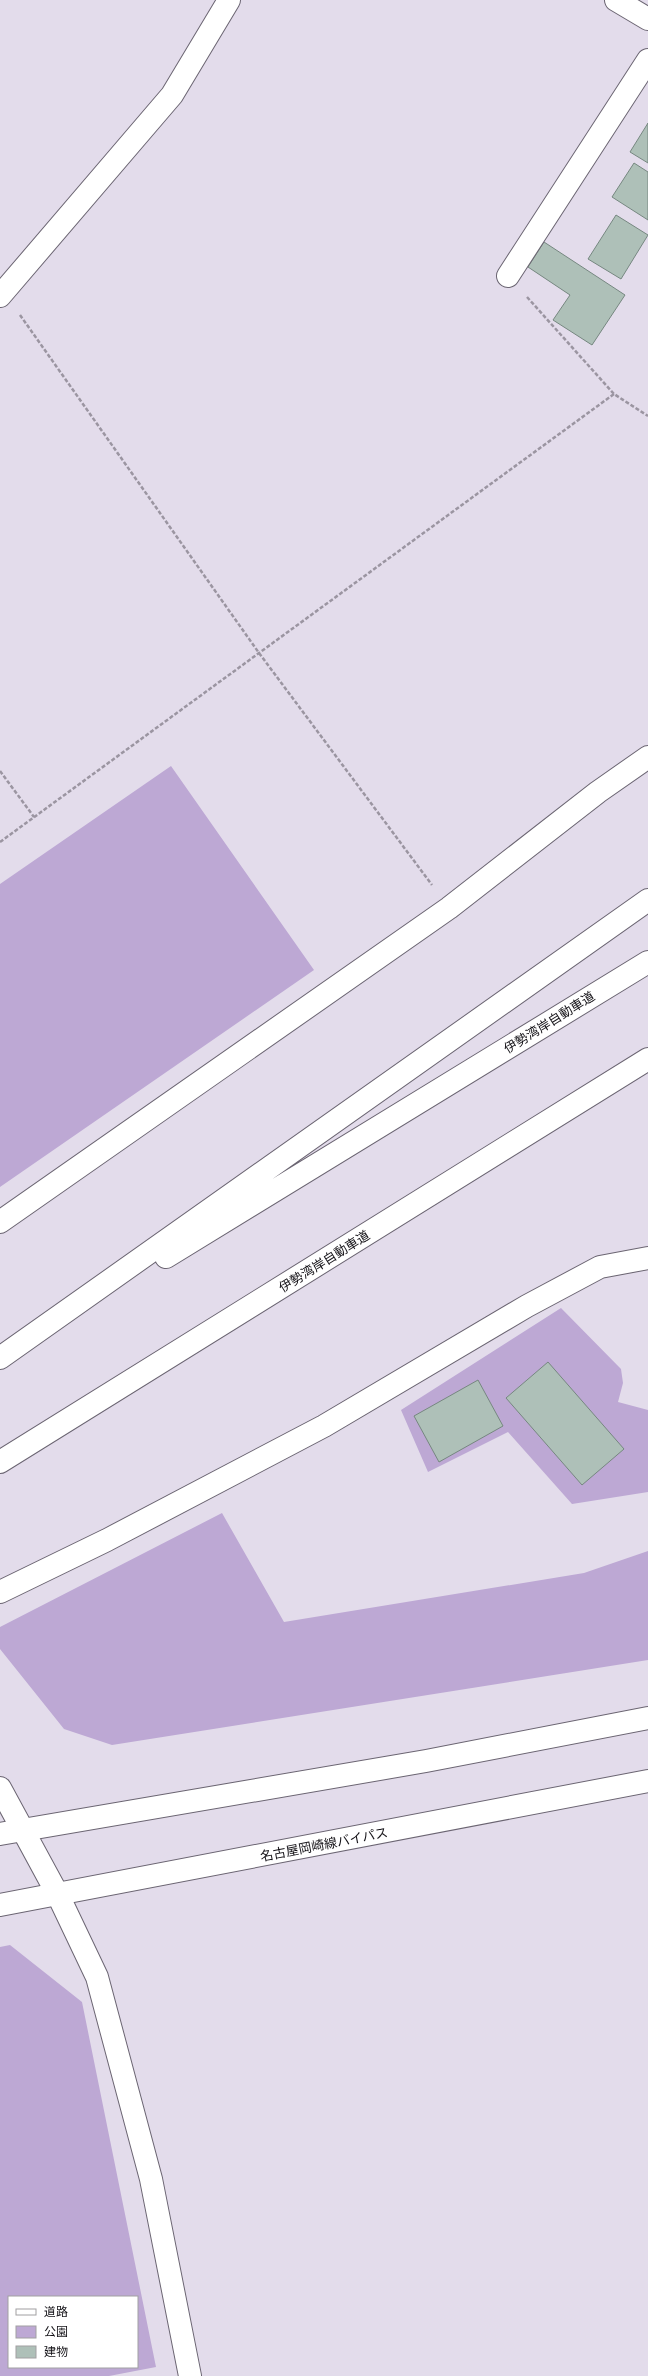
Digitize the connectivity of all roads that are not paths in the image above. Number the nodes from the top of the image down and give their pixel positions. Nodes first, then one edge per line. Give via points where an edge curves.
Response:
1 (229, 0) edge
2 (616, 0) edge
3 (648, 19) edge
4 (648, 60) edge
5 (508, 276) road end
6 (2, 294) edge
7 (648, 757) edge
8 (648, 900) edge
9 (648, 962) edge
10 (648, 1060) edge
11 (0, 1222) edge
12 (648, 1258) edge
13 (0, 1359) edge
14 (0, 1462) edge
15 (0, 1592) edge
16 (648, 1718) edge
17 (648, 1782) edge
18 (0, 1788) edge
19 (24, 1830) junction
20 (0, 1834) edge
21 (58, 1895) junction
22 (0, 1905) edge
23 (190, 2376) edge

1 - 6 main road via 172,95
2 - 3 main road
4 - 5 main road
7 - 11 main road via 598,792 449,908
8 - 13 main road
9 - 13 main road, 伊勢湾岸自動車道
10 - 14 main road, 伊勢湾岸自動車道
12 - 15 main road via 600,1267 527,1306 324,1426 107,1540
16 - 19 main road via 426,1761
17 - 21 main road, 名古屋岡崎線バイパス
18 - 19 main road
19 - 20 main road
19 - 21 main road
21 - 22 main road, 名古屋岡崎線バイパス
21 - 23 main road via 99,1985 151,2179

